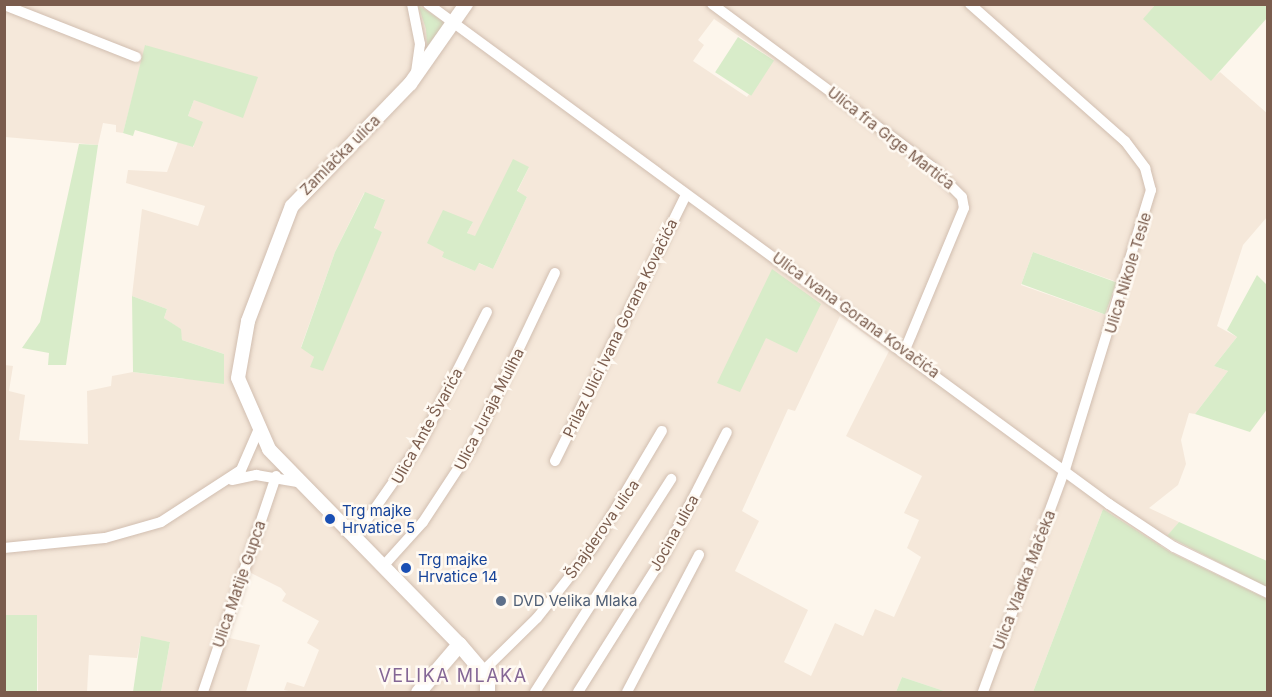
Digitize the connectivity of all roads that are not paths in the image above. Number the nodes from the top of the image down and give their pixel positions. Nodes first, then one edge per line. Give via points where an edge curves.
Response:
1 (412, 4) edge
2 (428, 4) edge
3 (466, 4) edge
4 (712, 4) edge
5 (970, 4) edge
6 (4, 5) edge
7 (454, 23) junction
8 (136, 57) dead end
9 (414, 79) junction
10 (686, 195) junction
11 (555, 273) dead end
12 (487, 312) dead end
13 (904, 350) junction
14 (258, 431) junction
15 (662, 431) dead end
16 (727, 432) dead end
17 (555, 461) dead end
18 (1065, 469) junction
19 (276, 476) junction
20 (672, 479) dead end
21 (229, 481) junction
22 (297, 482) junction
23 (357, 534) junction
24 (4, 548) edge
25 (699, 555) dead end
26 (386, 563) junction
27 (1268, 593) edge
28 (459, 644) junction
29 (483, 672) junction
30 (490, 692) edge
31 (203, 693) edge
32 (418, 693) edge
33 (535, 693) edge
34 (578, 693) edge
35 (627, 693) edge
36 (983, 693) edge

1 - 9 street via 420,44
2 - 7 street, Ulica Ivana Gorana Kovačića
3 - 7 street, Zamlačka ulica
4 - 13 street, Ulica fra Grge Martića via 932,167 962,197 961,214
5 - 18 street, Ulica Nikole Tesle via 1125,141 1149,179 1141,236
6 - 8 street
7 - 9 street, Zamlačka ulica
7 - 10 street, Ulica Ivana Gorana Kovačića
9 - 14 street, Zamlačka ulica via 292,206 242,343 242,395
10 - 13 street, Ulica Ivana Gorana Kovačića
10 - 17 street, Prilaz Ulici Ivana Gorana Kovačića
11 - 26 street, Ulica Juraja Muliha via 471,449 423,522
12 - 23 street, Ulica Ante Švarića via 420,444
13 - 18 street, Ulica Ivana Gorana Kovačića
14 - 21 street via 248,461
14 - 22 street
15 - 29 street, Šnajderova ulica via 593,547 537,618
16 - 34 street, Jocina ulica via 663,557
18 - 27 street, Ulica Ivana Gorana Kovačića via 1174,547
18 - 36 street, Ulica Vladka Mačeka
19 - 21 street
19 - 22 street
19 - 31 street, Ulica Matije Gupca
20 - 33 street
21 - 24 street via 189,508 135,532
22 - 23 street
23 - 26 street
25 - 35 street
26 - 28 street
28 - 29 main road
28 - 32 main road
29 - 30 main road

